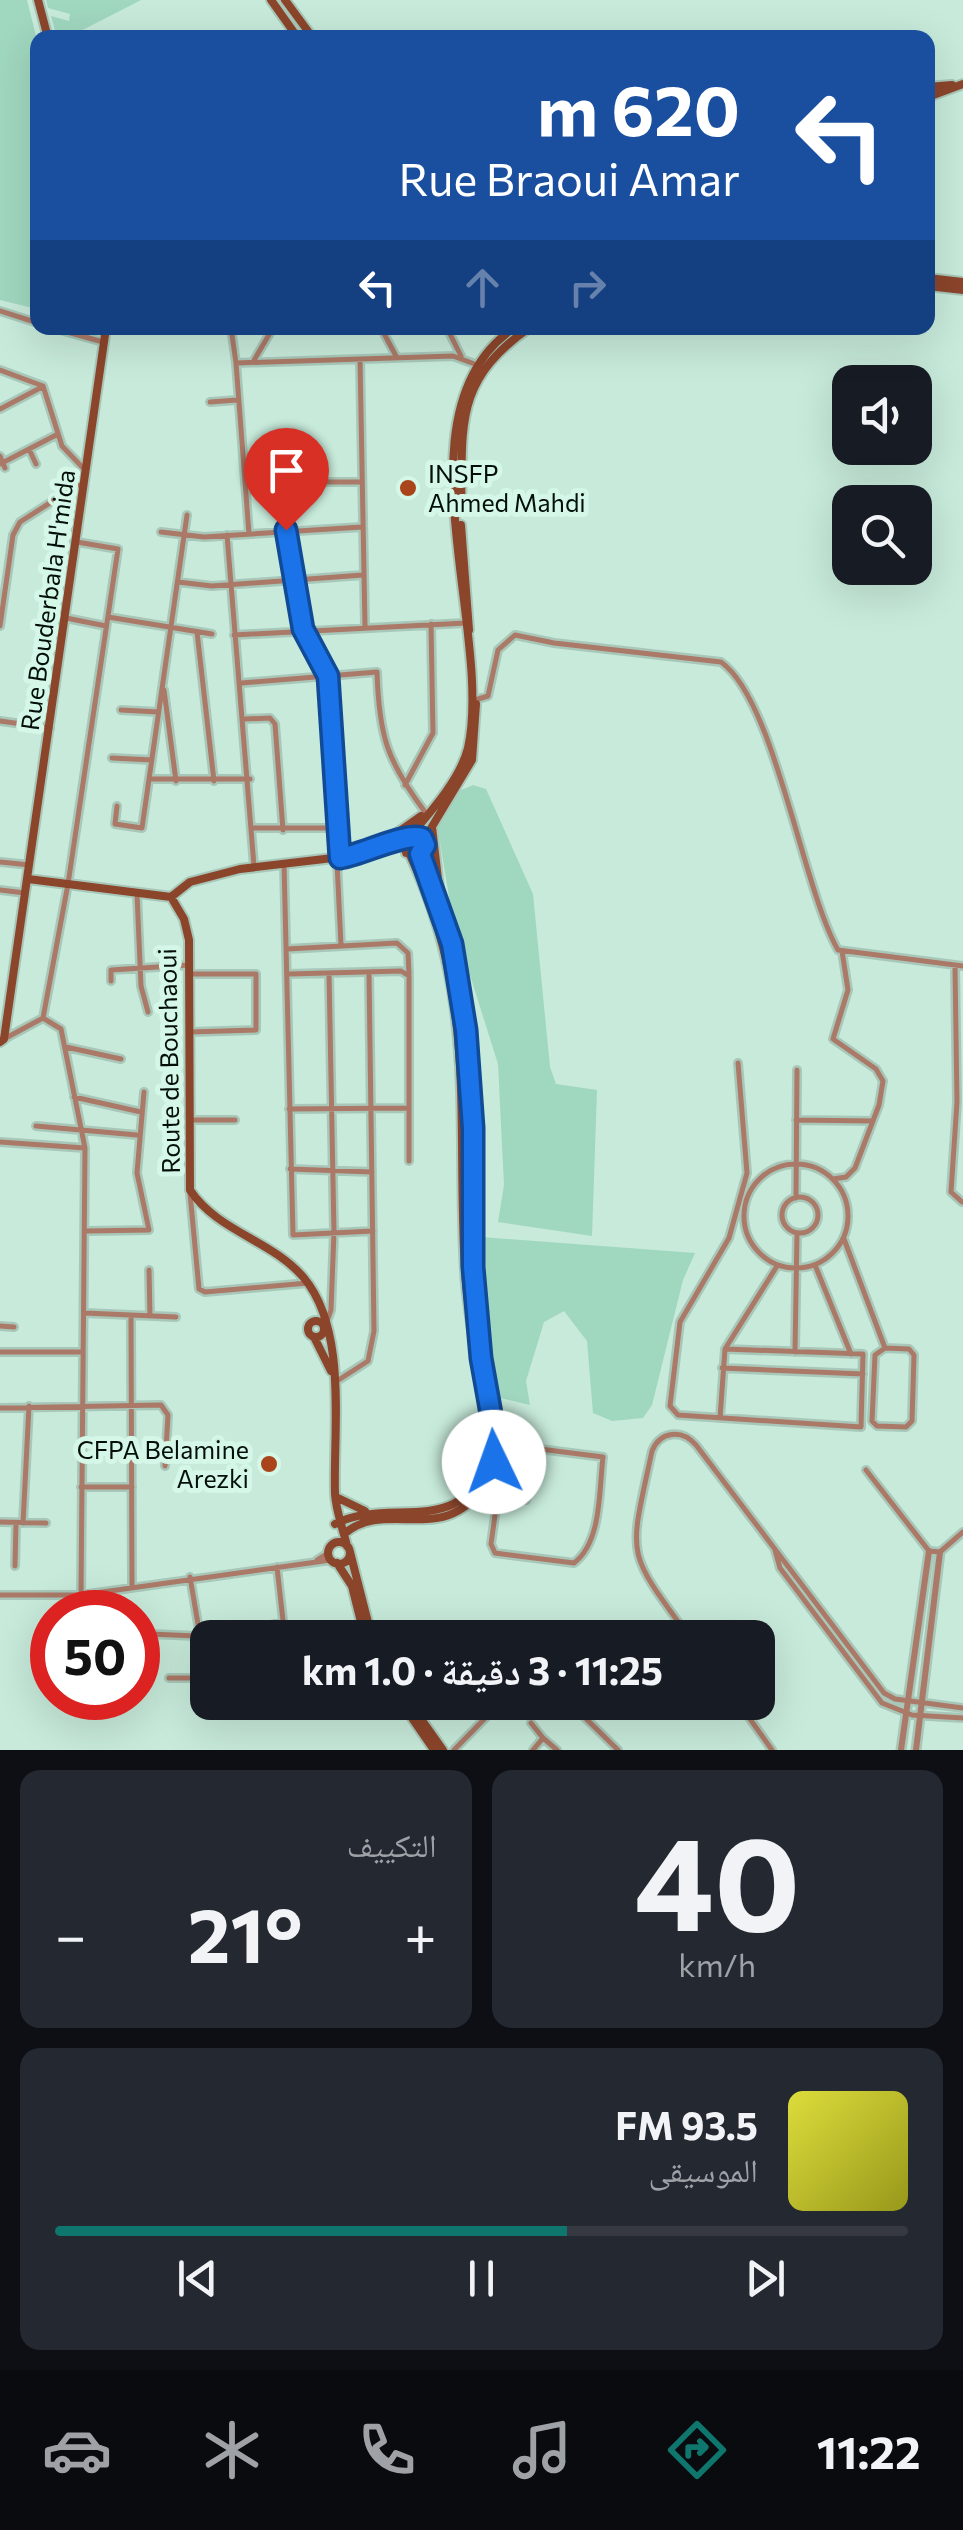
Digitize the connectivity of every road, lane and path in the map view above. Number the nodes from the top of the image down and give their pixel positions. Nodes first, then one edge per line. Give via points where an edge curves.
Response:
1 (38, 0) edge
2 (271, 0) edge
3 (285, 0) edge
4 (46, 30) edge
5 (292, 30) edge
6 (307, 30) edge
7 (960, 85) edge
8 (935, 86) edge
9 (935, 94) edge
10 (935, 279) edge
11 (963, 282) edge
12 (935, 287) edge
13 (963, 290) edge
14 (0, 312) edge
15 (30, 321) edge
16 (77, 335) edge
17 (106, 335) edge
18 (232, 335) edge
19 (269, 335) edge
20 (384, 335) edge
21 (450, 335) edge
22 (507, 335) edge
23 (519, 335) edge
24 (107, 344) junction
25 (396, 357) junction
26 (360, 358) junction
27 (462, 358) junction
28 (253, 362) junction
29 (236, 363) junction
30 (479, 365) junction
31 (0, 370) edge
32 (43, 386) junction
33 (238, 400) junction
34 (210, 402) dead end
35 (0, 408) edge
36 (58, 434) junction
37 (28, 448) junction
38 (2, 463) edge
39 (36, 464) dead end
40 (84, 480) junction
41 (277, 481) junction
42 (245, 482) junction
43 (360, 482) junction
44 (188, 515) dead end
45 (362, 527) junction
46 (286, 530) junction
47 (162, 532) dead end
48 (249, 534) junction
49 (227, 535) junction
50 (184, 536) junction
51 (77, 542) junction
52 (4, 572) edge
53 (364, 575) junction
54 (296, 580) junction
55 (178, 582) junction
56 (228, 586) junction
57 (108, 617) junction
58 (66, 618) junction
59 (466, 623) junction
60 (431, 624) junction
61 (0, 626) edge
62 (106, 626) junction
63 (365, 626) junction
64 (171, 629) junction
65 (303, 629) junction
66 (197, 632) junction
67 (212, 634) dead end
68 (234, 634) junction
69 (328, 676) junction
70 (164, 682) junction
71 (242, 683) junction
72 (474, 701) junction
73 (121, 710) dead end
74 (159, 712) junction
75 (245, 719) junction
76 (0, 721) edge
77 (50, 728) junction
78 (112, 758) dead end
79 (152, 760) junction
80 (250, 779) junction
81 (149, 780) junction
82 (176, 781) junction
83 (214, 781) junction
84 (405, 785) junction
85 (436, 801) junction
86 (118, 806) dead end
87 (425, 812) junction
88 (432, 822) junction
89 (252, 828) junction
90 (338, 828) junction
91 (282, 830) junction
92 (410, 836) junction
93 (424, 840) junction
94 (382, 847) junction
95 (414, 855) junction
96 (340, 858) junction
97 (0, 862) edge
98 (284, 862) junction
99 (30, 865) junction
100 (254, 867) junction
101 (28, 878) junction
102 (68, 884) junction
103 (0, 890) edge
104 (25, 893) junction
105 (137, 894) junction
106 (171, 896) junction
107 (444, 916) junction
108 (342, 944) junction
109 (288, 948) junction
110 (842, 950) junction
111 (959, 966) edge
112 (141, 968) junction
113 (189, 969) junction
114 (329, 973) junction
115 (369, 973) junction
116 (288, 974) junction
117 (409, 976) junction
118 (111, 981) dead end
119 (148, 1012) dead end
120 (43, 1018) junction
121 (189, 1032) junction
122 (2, 1041) edge
123 (66, 1047) junction
124 (122, 1058) dead end
125 (738, 1063) dead end
126 (797, 1070) dead end
127 (144, 1092) dead end
128 (74, 1097) junction
129 (409, 1108) junction
130 (289, 1109) junction
131 (330, 1109) junction
132 (371, 1109) junction
133 (141, 1112) junction
134 (190, 1120) junction
135 (236, 1120) dead end
136 (796, 1120) junction
137 (874, 1121) junction
138 (36, 1126) dead end
139 (80, 1128) junction
140 (137, 1135) junction
141 (0, 1142) edge
142 (85, 1148) junction
143 (409, 1161) dead end
144 (796, 1163) junction
145 (290, 1169) junction
146 (332, 1170) junction
147 (372, 1172) junction
148 (747, 1173) junction
149 (834, 1179) junction
150 (753, 1186) junction
151 (190, 1190) junction
152 (796, 1198) junction
153 (962, 1202) edge
154 (86, 1230) junction
155 (372, 1231) junction
156 (334, 1232) junction
157 (797, 1232) junction
158 (843, 1238) junction
159 (815, 1264) junction
160 (778, 1266) junction
161 (796, 1268) junction
162 (148, 1270) dead end
163 (309, 1286) junction
164 (84, 1313) junction
165 (131, 1316) junction
166 (150, 1317) junction
167 (176, 1317) dead end
168 (0, 1326) edge
169 (309, 1326) junction
170 (324, 1326) junction
171 (14, 1327) dead end
172 (314, 1337) junction
173 (885, 1348) junction
174 (725, 1349) junction
175 (0, 1352) edge
176 (83, 1352) junction
177 (795, 1352) junction
178 (851, 1354) junction
179 (722, 1368) junction
180 (862, 1374) junction
181 (335, 1385) junction
182 (131, 1404) junction
183 (82, 1405) junction
184 (29, 1406) junction
185 (0, 1408) edge
186 (720, 1418) junction
187 (165, 1466) dead end
188 (866, 1470) dead end
189 (488, 1477) junction
190 (81, 1486) junction
191 (132, 1486) junction
192 (335, 1495) junction
193 (472, 1498) junction
194 (497, 1500) junction
195 (369, 1512) junction
196 (0, 1522) edge
197 (20, 1523) junction
198 (46, 1523) dead end
199 (338, 1523) junction
200 (963, 1532) edge
201 (344, 1534) junction
202 (348, 1549) junction
203 (775, 1550) junction
204 (928, 1551) junction
205 (940, 1552) junction
206 (332, 1556) junction
207 (15, 1566) dead end
208 (277, 1567) junction
209 (190, 1577) junction
210 (132, 1586) junction
211 (80, 1590) edge
212 (109, 1590) edge
213 (0, 1595) edge
214 (30, 1595) edge
215 (197, 1620) edge
216 (284, 1620) edge
217 (363, 1620) edge
218 (365, 1620) edge
219 (677, 1620) edge
220 (160, 1634) edge
221 (190, 1636) edge
222 (168, 1678) dead end
223 (190, 1678) edge
224 (907, 1699) junction
225 (922, 1702) junction
226 (963, 1708) edge
227 (906, 1713) junction
228 (920, 1715) junction
229 (963, 1718) edge
230 (413, 1720) edge
231 (422, 1720) edge
232 (483, 1720) edge
233 (587, 1720) edge
234 (751, 1720) edge
235 (531, 1723) dead end
236 (543, 1738) junction
237 (434, 1750) edge
238 (443, 1750) edge
239 (454, 1750) edge
240 (533, 1750) edge
241 (557, 1750) edge
242 (618, 1750) edge
243 (772, 1750) edge
244 (901, 1750) edge
245 (916, 1750) edge

1 - 4 main road
2 - 5 main road
3 - 6 main road
7 - 8 main road
7 - 9 main road
10 - 11 main road
12 - 13 main road
14 - 15 street
16 - 24 street
17 - 24 main road, Rue Bouderbala H'mida
18 - 29 street
19 - 28 street
20 - 25 street
21 - 27 street
22 - 30 main road
23 - 30 main road
24 - 40 main road, Rue Bouderbala H'mida
25 - 26 street
25 - 27 street
26 - 28 street
26 - 43 street
27 - 30 street
28 - 29 street
29 - 33 street
30 - 59 main road via 457,430 456,546
31 - 32 street
32 - 35 street
32 - 36 street
33 - 34 street
33 - 42 street
36 - 37 street
36 - 40 street
37 - 38 street
37 - 39 street
40 - 51 main road, Rue Bouderbala H'mida
40 - 52 street via 20,522
41 - 42 street
41 - 43 street
41 - 46 street
42 - 48 street
43 - 45 street
44 - 50 street
45 - 46 street
45 - 53 street
46 - 48 street
46 - 54 street
47 - 50 street
48 - 49 street
49 - 50 street
49 - 56 street
50 - 55 street
51 - 57 street via 118,549
51 - 58 main road, Rue Bouderbala H'mida
52 - 61 street
53 - 54 street
53 - 63 street
54 - 56 street
54 - 65 street
55 - 56 street
55 - 64 street
56 - 68 street
57 - 62 street
57 - 64 street
58 - 62 street
58 - 77 main road, Rue Bouderbala H'mida
59 - 60 street
59 - 72 main road
60 - 63 street
60 - 84 street via 433,733
62 - 102 street
63 - 65 street
64 - 66 street
64 - 70 street
65 - 68 street
65 - 69 street
66 - 67 street
66 - 83 street
68 - 71 street
69 - 71 street
69 - 84 street via 377,672 382,741
69 - 90 street
70 - 74 street
70 - 82 street
71 - 75 street
72 - 85 main road via 467,752
72 - 88 main road via 472,760
72 - 110 street via 488,696 498,650 515,634 728,666 762,730 834,945
73 - 74 street
74 - 79 street
75 - 80 street
75 - 91 street via 270,718 275,724
76 - 77 street
77 - 99 main road, Rue Bouderbala H'mida
78 - 79 street
79 - 81 street
80 - 83 street
80 - 89 street
81 - 82 street
81 - 86 street via 142,828 115,824
82 - 83 street
84 - 87 street
85 - 87 main road
85 - 92 main road
87 - 94 main road
88 - 93 main road
88 - 107 main road
89 - 91 street
89 - 100 street
90 - 91 street
90 - 96 street
92 - 93 main road
92 - 94 main road
92 - 95 main road via 404,846
93 - 95 main road
94 - 95 main road
94 - 96 main road
95 - 107 main road
95 - 195 main road via 456,1006 464,1099 464,1268 486,1452 478,1478 452,1506 415,1516
96 - 98 main road
96 - 108 street
97 - 99 street
98 - 100 main road
98 - 109 street
99 - 101 main road, Rue Bouderbala H'mida
100 - 106 main road via 190,882
101 - 102 main road
101 - 104 main road, Rue Bouderbala H'mida
102 - 105 main road
102 - 120 street
103 - 104 street
104 - 122 main road, Rue Bouderbala H'mida
105 - 106 main road
105 - 112 street
106 - 113 main road, Route de Bouchaoui via 184,918
107 - 189 main road via 470,1068 473,1267 495,1436
108 - 109 street
108 - 117 street via 401,944
109 - 116 street
110 - 111 street
110 - 137 street via 848,990 833,1040 881,1075
111 - 153 street via 952,1192
112 - 113 street
112 - 118 street via 111,970
112 - 119 street
113 - 121 main road, Route de Bouchaoui
113 - 121 street via 256,974 256,1030
114 - 115 street
114 - 116 street
114 - 131 street
115 - 117 street
115 - 132 street
116 - 130 street
117 - 129 street
120 - 122 street
120 - 123 street via 61,1029
121 - 134 main road, Route de Bouchaoui
123 - 124 street
123 - 128 street
125 - 148 street
126 - 136 street
127 - 133 street
128 - 133 street
128 - 139 street
129 - 132 street
129 - 143 street
130 - 131 street
130 - 145 street
131 - 132 street
131 - 146 street
132 - 147 street
133 - 140 street
134 - 135 street
134 - 151 main road, Route de Bouchaoui
136 - 137 street
136 - 144 street
137 - 149 street via 855,1168
138 - 139 street
139 - 140 street
139 - 142 street
140 - 154 street via 149,1230
141 - 142 street
142 - 154 street
144 - 149 street
144 - 150 street
144 - 152 street
145 - 146 street
145 - 156 street via 293,1234
146 - 147 street
146 - 156 street
147 - 155 street
148 - 150 street
148 - 186 street via 729,1238 682,1315 671,1378 674,1414
149 - 158 street via 847,1207
150 - 160 street via 744,1204 748,1238
151 - 163 main road, Route de Bouchaoui via 211,1215 292,1267
151 - 163 street via 199,1289
152 - 157 street via 782,1215
152 - 157 street via 811,1201 818,1215 811,1228
154 - 164 street
155 - 156 street
155 - 181 street via 372,1350 368,1361
156 - 170 street via 331,1310
157 - 161 street
158 - 159 street
158 - 173 street
159 - 161 street
159 - 178 street
160 - 161 street
160 - 174 street
161 - 177 street
162 - 166 street
163 - 169 main road
163 - 170 main road
164 - 165 street
164 - 176 street
165 - 166 street
165 - 182 street
166 - 167 street
168 - 171 street
169 - 170 main road
169 - 172 main road
170 - 172 main road
170 - 181 main road
172 - 181 main road
173 - 173 street via 914,1355 912,1420 906,1426 872,1421 875,1355
174 - 177 street
174 - 179 street
175 - 176 street
176 - 183 street
177 - 178 street
178 - 180 street via 863,1354
179 - 180 street
179 - 186 street
180 - 186 street via 862,1427
181 - 192 main road
182 - 183 street
182 - 187 street via 166,1409
182 - 191 street
183 - 184 street
183 - 190 street
184 - 185 street
184 - 197 street
188 - 204 street
189 - 193 main road
189 - 194 street
190 - 191 street
190 - 211 street
191 - 210 street
192 - 195 main road
192 - 199 main road
193 - 194 street
193 - 201 main road via 444,1518 370,1520
194 - 194 street via 526,1500 540,1449 603,1457 594,1530 574,1564 494,1553
195 - 199 main road
196 - 197 street
197 - 198 street
197 - 207 street
199 - 201 main road
199 - 206 main road
200 - 205 street
201 - 202 main road
202 - 206 main road via 341,1542
202 - 206 main road via 344,1562
202 - 218 main road
203 - 219 street via 690,1438 660,1438 651,1454 634,1552
203 - 224 street via 884,1693
203 - 227 street via 780,1568 878,1699
204 - 205 street
204 - 224 street
205 - 225 street
206 - 208 street
206 - 217 main road
208 - 209 street
208 - 216 street
209 - 210 street
209 - 215 street
210 - 212 street
213 - 214 street
220 - 221 street
222 - 223 street
224 - 225 street
224 - 227 street
225 - 226 street
225 - 228 street
227 - 228 street
227 - 244 street
228 - 229 street
228 - 245 street
230 - 237 main road
231 - 238 main road
232 - 239 street
233 - 242 street
234 - 243 street
235 - 236 street
236 - 240 street
236 - 241 street

